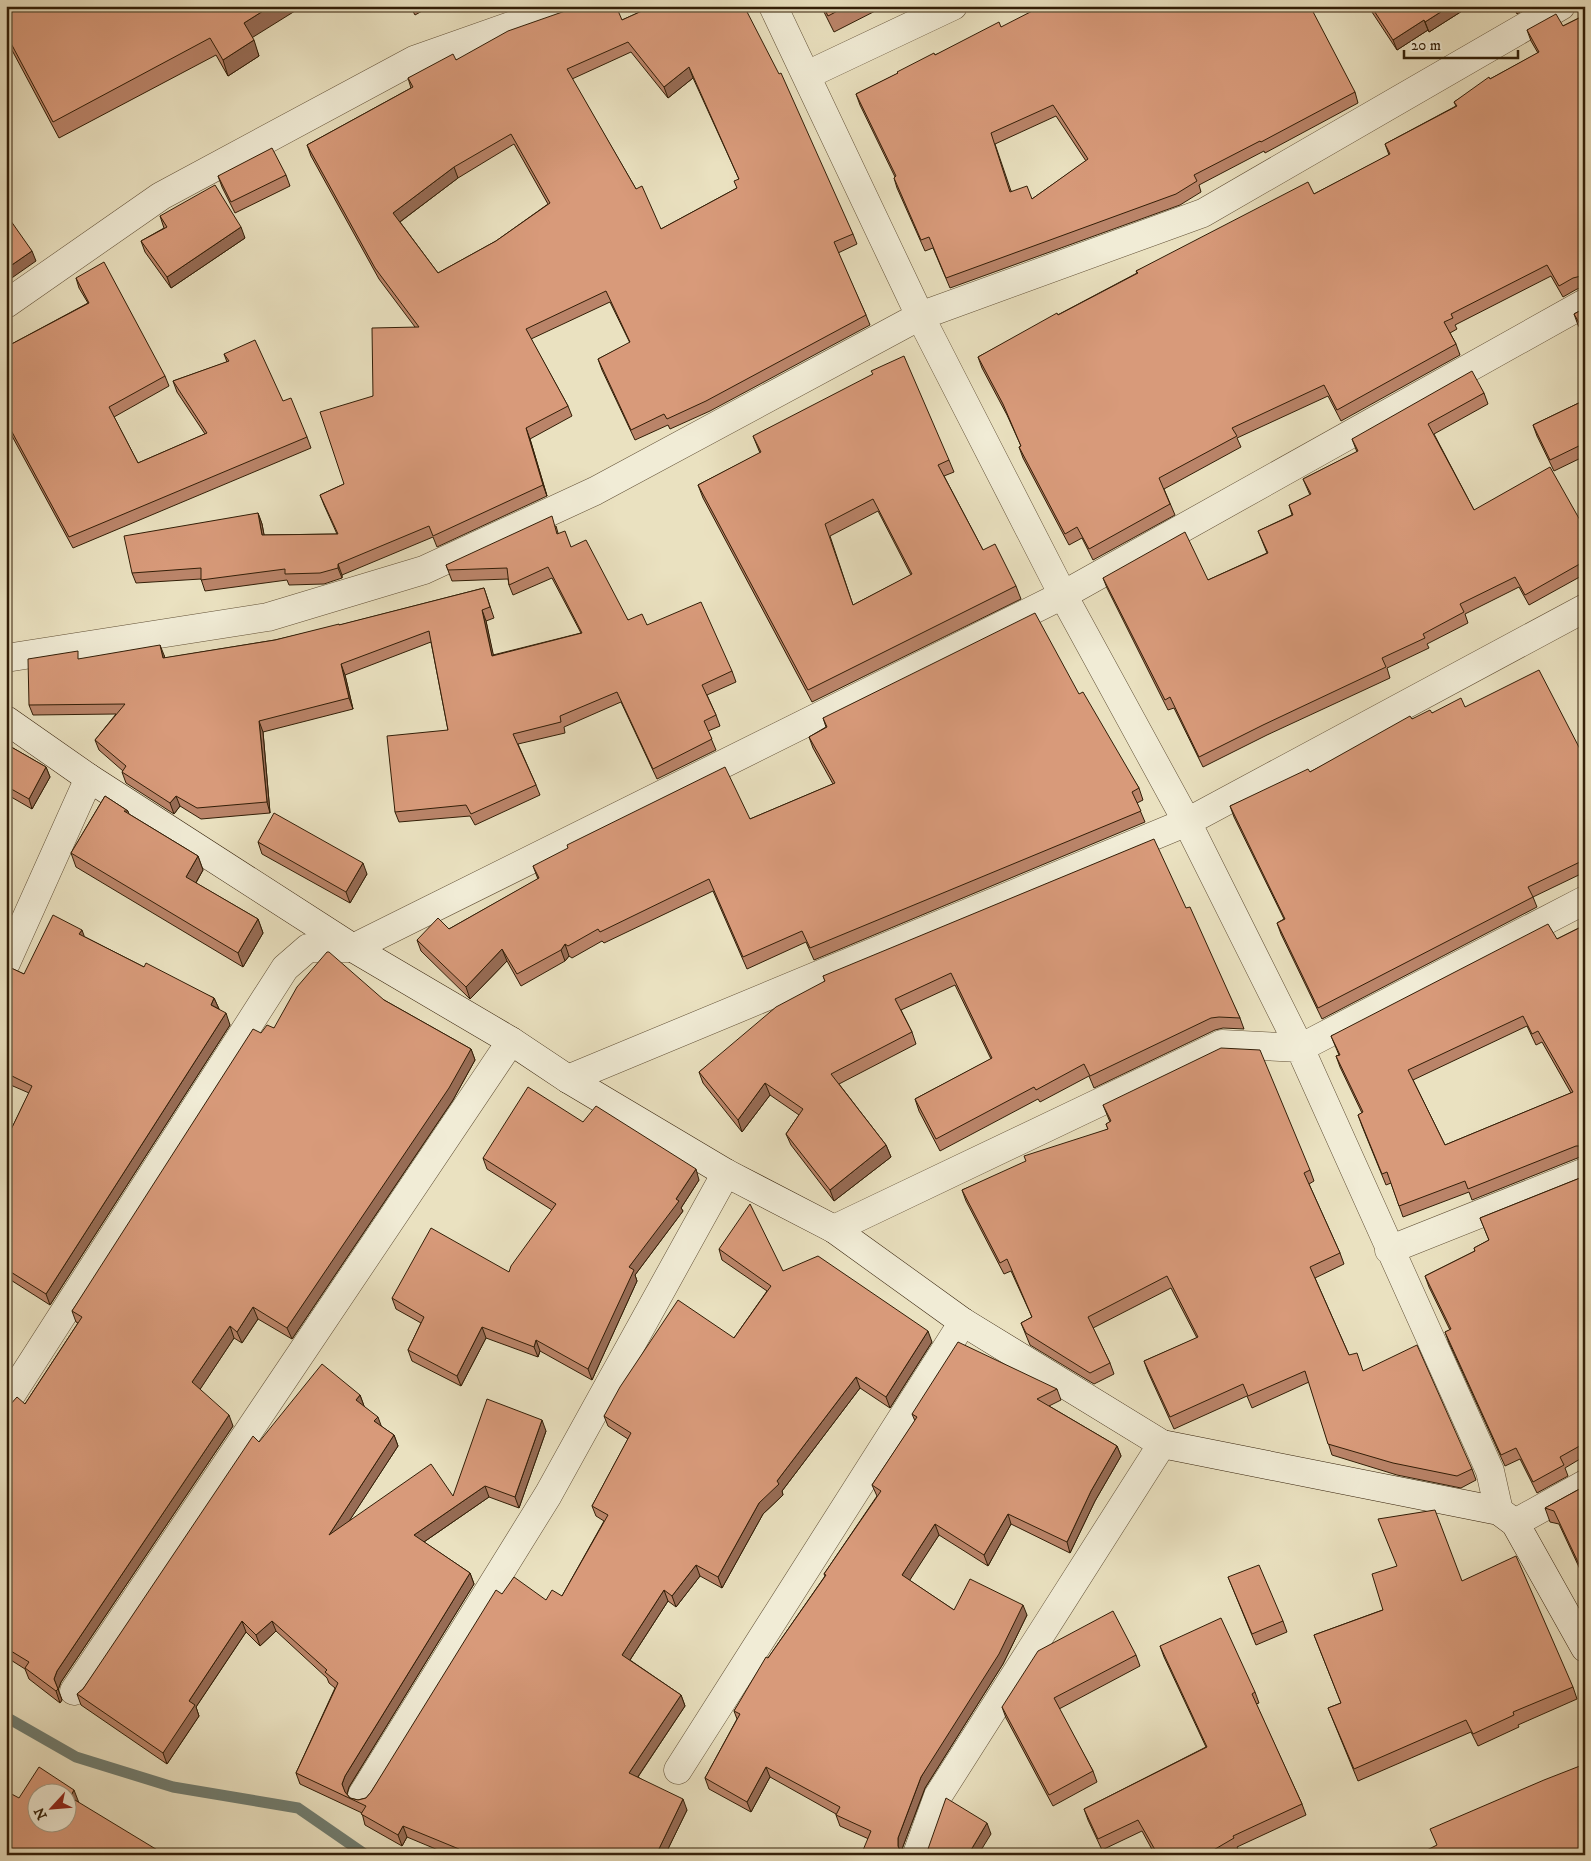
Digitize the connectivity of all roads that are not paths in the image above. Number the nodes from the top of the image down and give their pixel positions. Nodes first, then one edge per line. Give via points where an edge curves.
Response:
1 (567, 6) edge
2 (773, 6) edge
3 (953, 6) edge
4 (1561, 6) edge
5 (807, 75) junction
6 (1585, 303) edge
7 (6, 304) edge
8 (920, 316) junction
9 (1063, 595) junction
10 (1585, 608) edge
11 (6, 658) edge
12 (6, 720) edge
13 (89, 778) junction
14 (1187, 822) junction
15 (1585, 900) edge
16 (353, 948) junction
17 (6, 962) edge
18 (511, 1041) junction
19 (1300, 1048) junction
20 (568, 1080) junction
21 (1585, 1172) edge
22 (726, 1173) junction
23 (834, 1229) junction
24 (1390, 1250) junction
25 (963, 1322) junction
26 (6, 1403) edge
27 (1162, 1444) junction
28 (1585, 1484) edge
29 (1507, 1517) junction
30 (1585, 1648) edge
31 (74, 1692) dead end
32 (678, 1770) dead end
33 (362, 1795) dead end
34 (917, 1854) edge

1 - 7 street via 414,60 162,196
2 - 5 street
3 - 5 street
4 - 8 street via 1203,213
5 - 8 street
6 - 9 street
8 - 9 street
8 - 11 street via 595,491 424,570 268,616
9 - 14 street
9 - 16 street
10 - 14 street
12 - 13 street
13 - 16 street
13 - 17 street
14 - 19 street
14 - 20 street
15 - 19 street
16 - 18 street
16 - 26 street via 308,948 285,968
18 - 20 street
18 - 31 street
19 - 23 street via 1222,1044
19 - 24 street
20 - 22 street
21 - 24 street
22 - 23 street
22 - 33 street via 548,1495
23 - 25 street
24 - 29 street via 1490,1471
25 - 27 street
25 - 32 street
27 - 29 street
27 - 34 street via 938,1796
28 - 29 street
29 - 30 street

